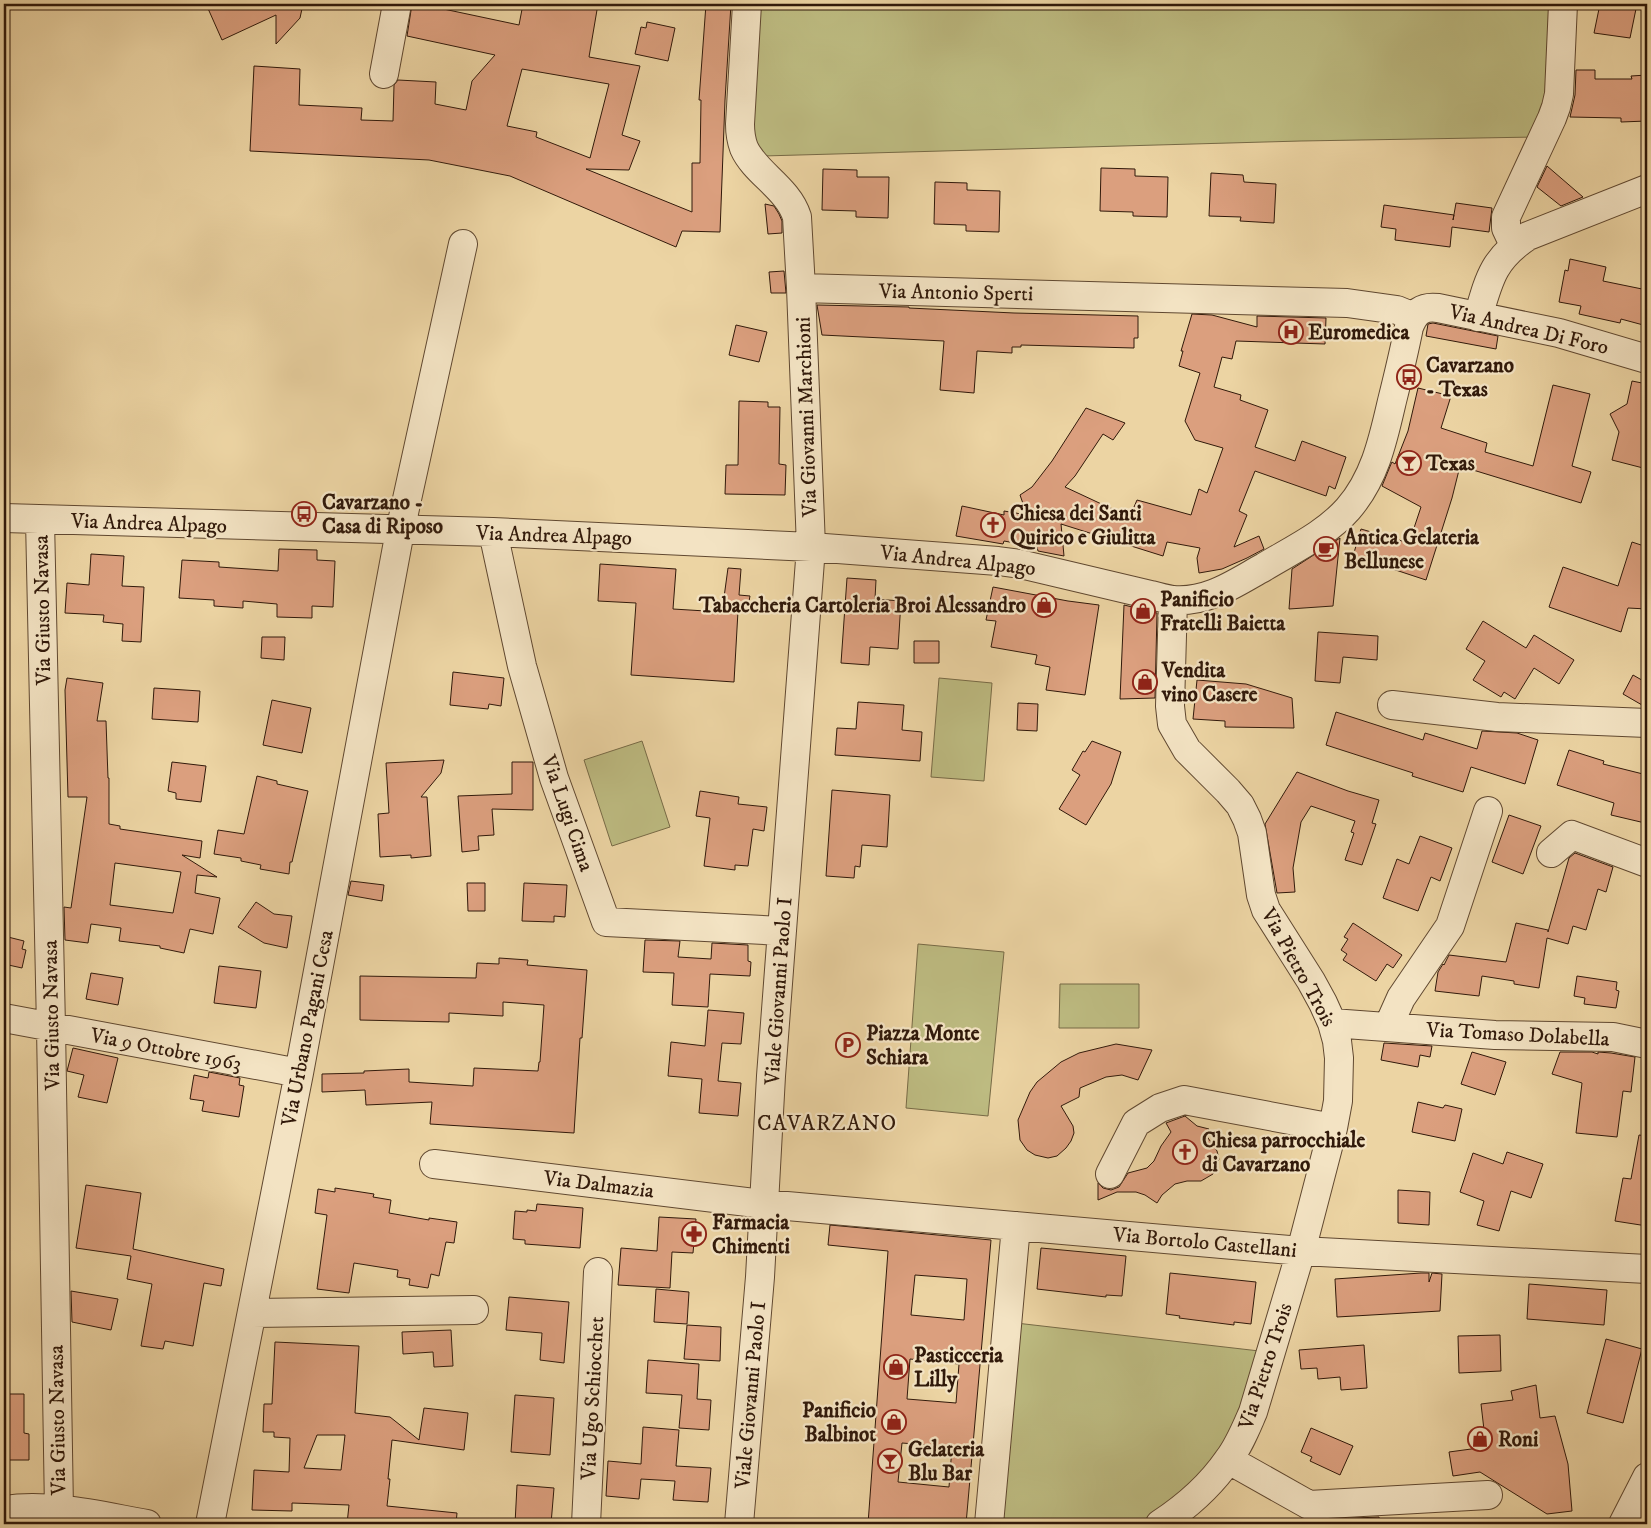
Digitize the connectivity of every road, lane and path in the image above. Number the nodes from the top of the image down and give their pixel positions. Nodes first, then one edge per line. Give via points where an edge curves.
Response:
1 (397, 4) edge
2 (747, 4) edge
3 (1563, 4) edge
4 (384, 74) dead end
5 (1647, 189) edge
6 (463, 244) dead end
7 (1514, 245) junction
8 (801, 288) junction
9 (1414, 317) junction
10 (1478, 317) junction
11 (1647, 358) edge
12 (4, 518) edge
13 (40, 520) junction
14 (400, 531) junction
15 (493, 532) junction
16 (811, 547) junction
17 (1173, 600) junction
18 (1392, 705) dead end
19 (1647, 723) edge
20 (1488, 810) dead end
21 (1551, 853) dead end
22 (1647, 863) edge
23 (782, 930) junction
24 (4, 1018) edge
25 (1332, 1024) junction
26 (51, 1027) junction
27 (1388, 1027) junction
28 (1647, 1044) edge
29 (299, 1073) junction
30 (1333, 1128) junction
31 (434, 1164) dead end
32 (1110, 1174) dead end
33 (764, 1204) junction
34 (1016, 1226) junction
35 (1301, 1251) junction
36 (1647, 1269) edge
37 (598, 1272) dead end
38 (474, 1310) dead end
39 (252, 1313) junction
40 (1229, 1460) junction
41 (1647, 1477) edge
42 (1488, 1495) dead end
43 (4, 1510) edge
44 (59, 1510) junction
45 (1314, 1515) edge
46 (147, 1524) edge
47 (210, 1524) edge
48 (586, 1524) edge
49 (738, 1524) edge
50 (989, 1524) edge
51 (1160, 1524) edge
52 (1624, 1524) edge

1 - 4 street
2 - 8 street via 741,138 753,161 794,206
3 - 7 street via 1558,100 1506,217 1506,228
5 - 7 street via 1528,236
6 - 14 street, Via Urbano Pagani Cesa
7 - 10 street via 1495,267
8 - 9 street, Via Antonio Sperti via 1347,303 1397,310
8 - 16 street, Via Giovanni Marchioni
9 - 10 street, Via Andrea Di Foro via 1430,307
9 - 17 street, Via Andrea Alpago via 1380,453 1361,492 1347,510 1309,539 1229,587 1200,599
10 - 11 street, Via Andrea Di Foro via 1559,333
12 - 13 street, Via Andrea Alpago
13 - 14 street, Via Andrea Alpago
13 - 26 street, Via Giusto Navasa
14 - 15 street, Via Andrea Alpago
14 - 29 street, Via Urbano Pagani Cesa
15 - 16 street, Via Andrea Alpago
15 - 23 street, Via Lugi Cima via 522,666 554,778 606,922
16 - 17 street, Via Andrea Alpago via 998,561 1046,569
16 - 23 street, Viale Giovanni Paolo I
17 - 25 street, Via Pietro Trois via 1172,724 1187,750 1240,805 1252,833 1266,910 1312,981
18 - 19 street via 1497,717
20 - 27 street, Via Tomaso Dolabella via 1450,926 1401,998
21 - 22 street via 1572,835
23 - 33 street, Viale Giovanni Paolo I
24 - 26 street, Via 9 Ottobre 1963
25 - 27 street, Via Tomaso Dolabella
25 - 30 street, Via Pietro Trois via 1337,1041 1339,1079
26 - 29 street, Via 9 Ottobre 1963
26 - 44 street, Via Giusto Navasa
27 - 28 street, Via Tomaso Dolabella via 1494,1035 1613,1037
29 - 39 street, Via Urbano Pagani Cesa
30 - 32 street via 1184,1100 1160,1108 1136,1123
30 - 35 street, Via Pietro Trois
31 - 33 street, Via Dalmazia
33 - 34 street, Via Bortolo Castellani
33 - 49 street, Viale Giovanni Paolo I
34 - 35 street, Via Bortolo Castellani
34 - 50 street
35 - 36 street, Via Bortolo Castellani
35 - 40 street, Via Pietro Trois via 1253,1412
37 - 48 street, Via Ugo Schiocchet
38 - 39 street
39 - 47 street, Via Urbano Pagani Cesa
40 - 45 street
40 - 51 street, Via Pietro Trois via 1197,1495
41 - 52 street
42 - 45 street
43 - 44 street
44 - 46 street

